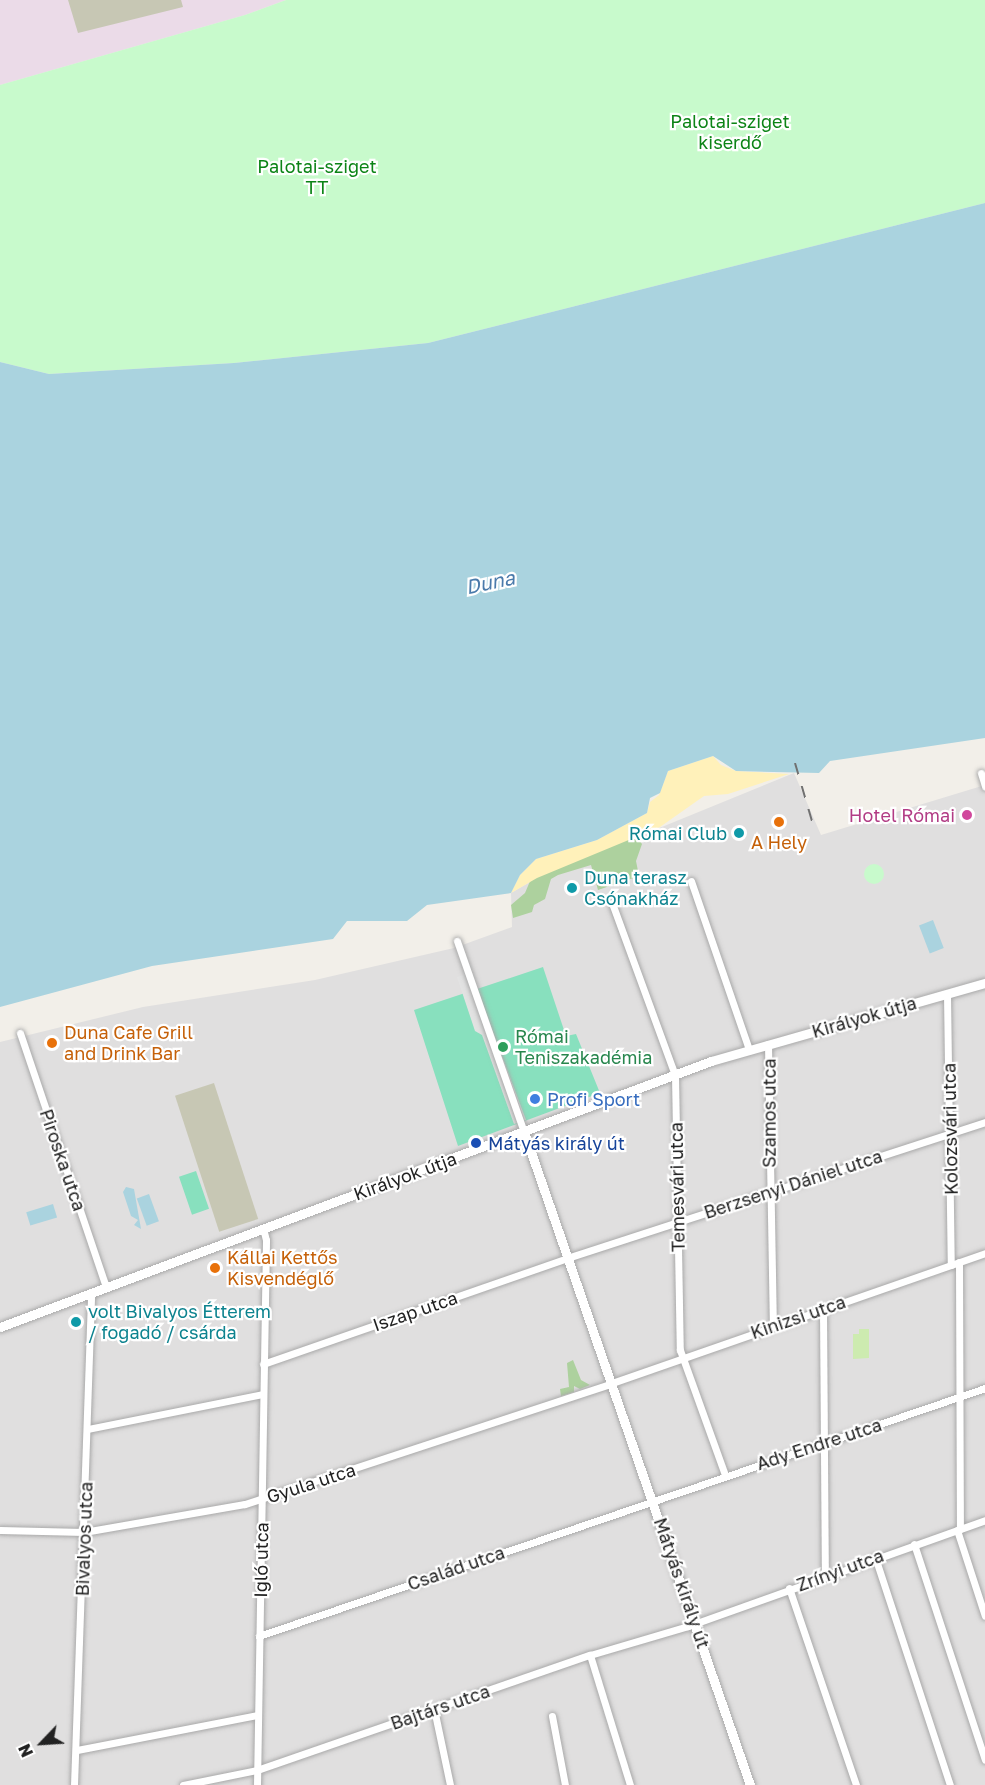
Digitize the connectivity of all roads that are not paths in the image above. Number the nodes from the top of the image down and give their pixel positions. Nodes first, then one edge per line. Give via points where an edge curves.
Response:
1 (981, 773) dead end
2 (985, 786) edge
3 (691, 881) dead end
4 (612, 903) dead end
5 (457, 941) dead end
6 (985, 983) edge
7 (947, 994) junction
8 (20, 1033) dead end
9 (768, 1044) junction
10 (749, 1049) junction
11 (675, 1075) junction
12 (985, 1122) edge
13 (524, 1132) junction
14 (952, 1134) junction
15 (769, 1192) junction
16 (678, 1222) junction
17 (263, 1228) junction
18 (985, 1253) edge
19 (567, 1258) junction
20 (959, 1262) junction
21 (951, 1265) junction
22 (106, 1287) junction
23 (91, 1293) junction
24 (824, 1308) junction
25 (773, 1325) junction
26 (0, 1327) edge
27 (682, 1357) junction
28 (263, 1364) junction
29 (612, 1383) junction
30 (985, 1388) edge
31 (263, 1394) junction
32 (960, 1396) junction
33 (88, 1429) junction
34 (824, 1442) junction
35 (725, 1475) junction
36 (263, 1499) junction
37 (653, 1500) junction
38 (985, 1520) edge
39 (958, 1529) junction
40 (0, 1530) edge
41 (84, 1532) junction
42 (914, 1544) junction
43 (875, 1557) junction
44 (825, 1576) junction
45 (789, 1588) junction
46 (985, 1616) edge
47 (695, 1622) junction
48 (259, 1636) junction
49 (590, 1655) junction
50 (434, 1709) junction
51 (257, 1715) junction
52 (552, 1716) dead end
53 (77, 1750) junction
54 (985, 1760) edge
55 (257, 1770) junction
56 (74, 1785) edge
57 (183, 1785) edge
58 (257, 1785) edge
59 (450, 1785) edge
60 (565, 1785) edge
61 (630, 1785) edge
62 (750, 1785) edge
63 (856, 1785) edge
64 (950, 1785) edge

1 - 2 street
3 - 10 street
4 - 11 street, Temesvári utca
5 - 13 street, Mátyás király út
6 - 7 street, Királyok útja
7 - 9 street, Királyok útja
7 - 14 street, Kolozsvári utca
8 - 22 street, Piroska utca
9 - 10 street, Királyok útja
9 - 15 street, Szamos utca
10 - 11 street, Királyok útja
11 - 13 street, Királyok útja
11 - 16 street, Temesvári utca
12 - 14 street, Berzsenyi Dániel utca
13 - 17 street, Királyok útja
13 - 19 street, Mátyás király út
14 - 15 street, Berzsenyi Dániel utca
14 - 21 street, Kolozsvári utca
15 - 16 street, Berzsenyi Dániel utca
15 - 25 street, Szamos utca
16 - 19 street, Berzsenyi Dániel utca
16 - 27 street, Temesvári utca
17 - 22 street, Királyok útja
17 - 28 street, Igló utca
18 - 20 street, Kinizsi utca
19 - 28 street, Iszap utca
19 - 29 street, Mátyás király út
20 - 21 street, Kinizsi utca
20 - 32 street
21 - 24 street, Kinizsi utca
22 - 23 street, Királyok útja
23 - 26 street, Királyok útja
23 - 33 street, Bivalyos utca
24 - 25 street, Kinizsi utca
24 - 34 street
25 - 27 street, Kinizsi utca
27 - 29 street, Kinizsi utca
27 - 35 street, Temesvári utca
28 - 31 street, Igló utca
29 - 36 street, Gyula utca
29 - 37 street, Mátyás király út
30 - 32 street, Ady Endre utca
31 - 33 street
31 - 36 street, Igló utca
32 - 34 street, Ady Endre utca
32 - 39 street
33 - 41 street, Bivalyos utca
34 - 35 street, Ady Endre utca
34 - 44 street
35 - 37 street, Ady Endre utca
36 - 41 street, Gyula utca
36 - 48 street, Igló utca
37 - 47 street, Mátyás király út
37 - 48 street, Család utca
38 - 39 street, Zrínyi utca
39 - 42 street, Zrínyi utca
39 - 46 street
40 - 41 street, Gyula utca
41 - 53 street, Bivalyos utca
42 - 43 street, Zrínyi utca
42 - 54 street
43 - 44 street, Zrínyi utca
43 - 64 street
44 - 45 street, Zrínyi utca
45 - 47 street, Zrínyi utca
45 - 63 street
47 - 49 street, Bajtárs utca
47 - 62 street, Mátyás király út
48 - 51 street, Igló utca
49 - 50 street, Bajtárs utca
49 - 61 street
50 - 55 street, Bajtárs utca
50 - 59 street
51 - 53 street
51 - 55 street, Igló utca
52 - 60 street
53 - 56 street, Bivalyos utca
55 - 57 street, Bajtárs utca
55 - 58 street, Igló utca

